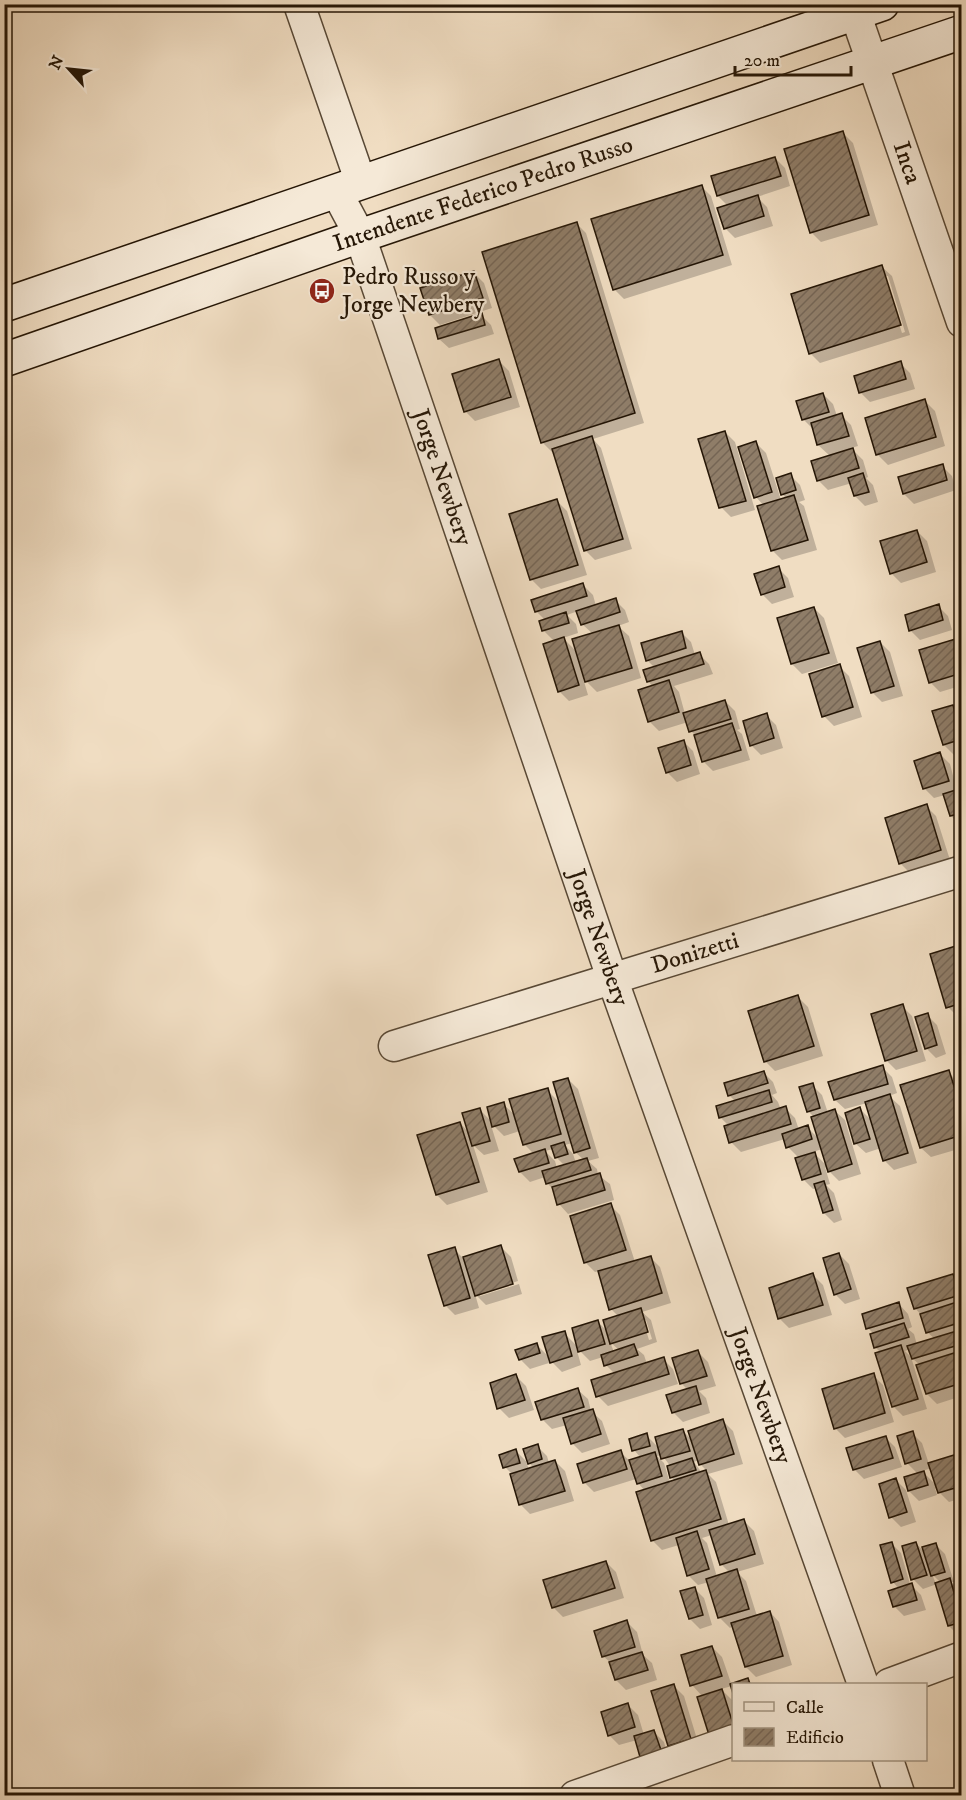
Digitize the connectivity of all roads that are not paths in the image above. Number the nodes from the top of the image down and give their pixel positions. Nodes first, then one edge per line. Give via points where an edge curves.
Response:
1 (299, 4) edge
2 (863, 8) edge
3 (962, 32) edge
4 (872, 62) junction
5 (349, 187) junction
6 (360, 236) junction
7 (4, 305) edge
8 (962, 322) edge
9 (4, 360) edge
10 (962, 871) edge
11 (612, 978) junction
12 (394, 1046) dead end
13 (962, 1657) edge
14 (862, 1683) edge
15 (892, 1683) edge
16 (732, 1741) edge
17 (888, 1761) edge
18 (575, 1796) edge
19 (900, 1796) edge

1 - 5 street, Jorge Newbery
2 - 4 street, Inca
2 - 5 main road
3 - 4 main road, Intendente Federico Pedro Russo
4 - 6 main road, Intendente Federico Pedro Russo
4 - 8 street, Inca
5 - 6 street, Jorge Newbery
5 - 7 main road
6 - 9 main road, Intendente Federico Pedro Russo
6 - 11 street, Jorge Newbery
10 - 11 street, Donizetti
11 - 12 street, Donizetti
11 - 14 street, Jorge Newbery
13 - 15 street
16 - 18 street
17 - 19 street

